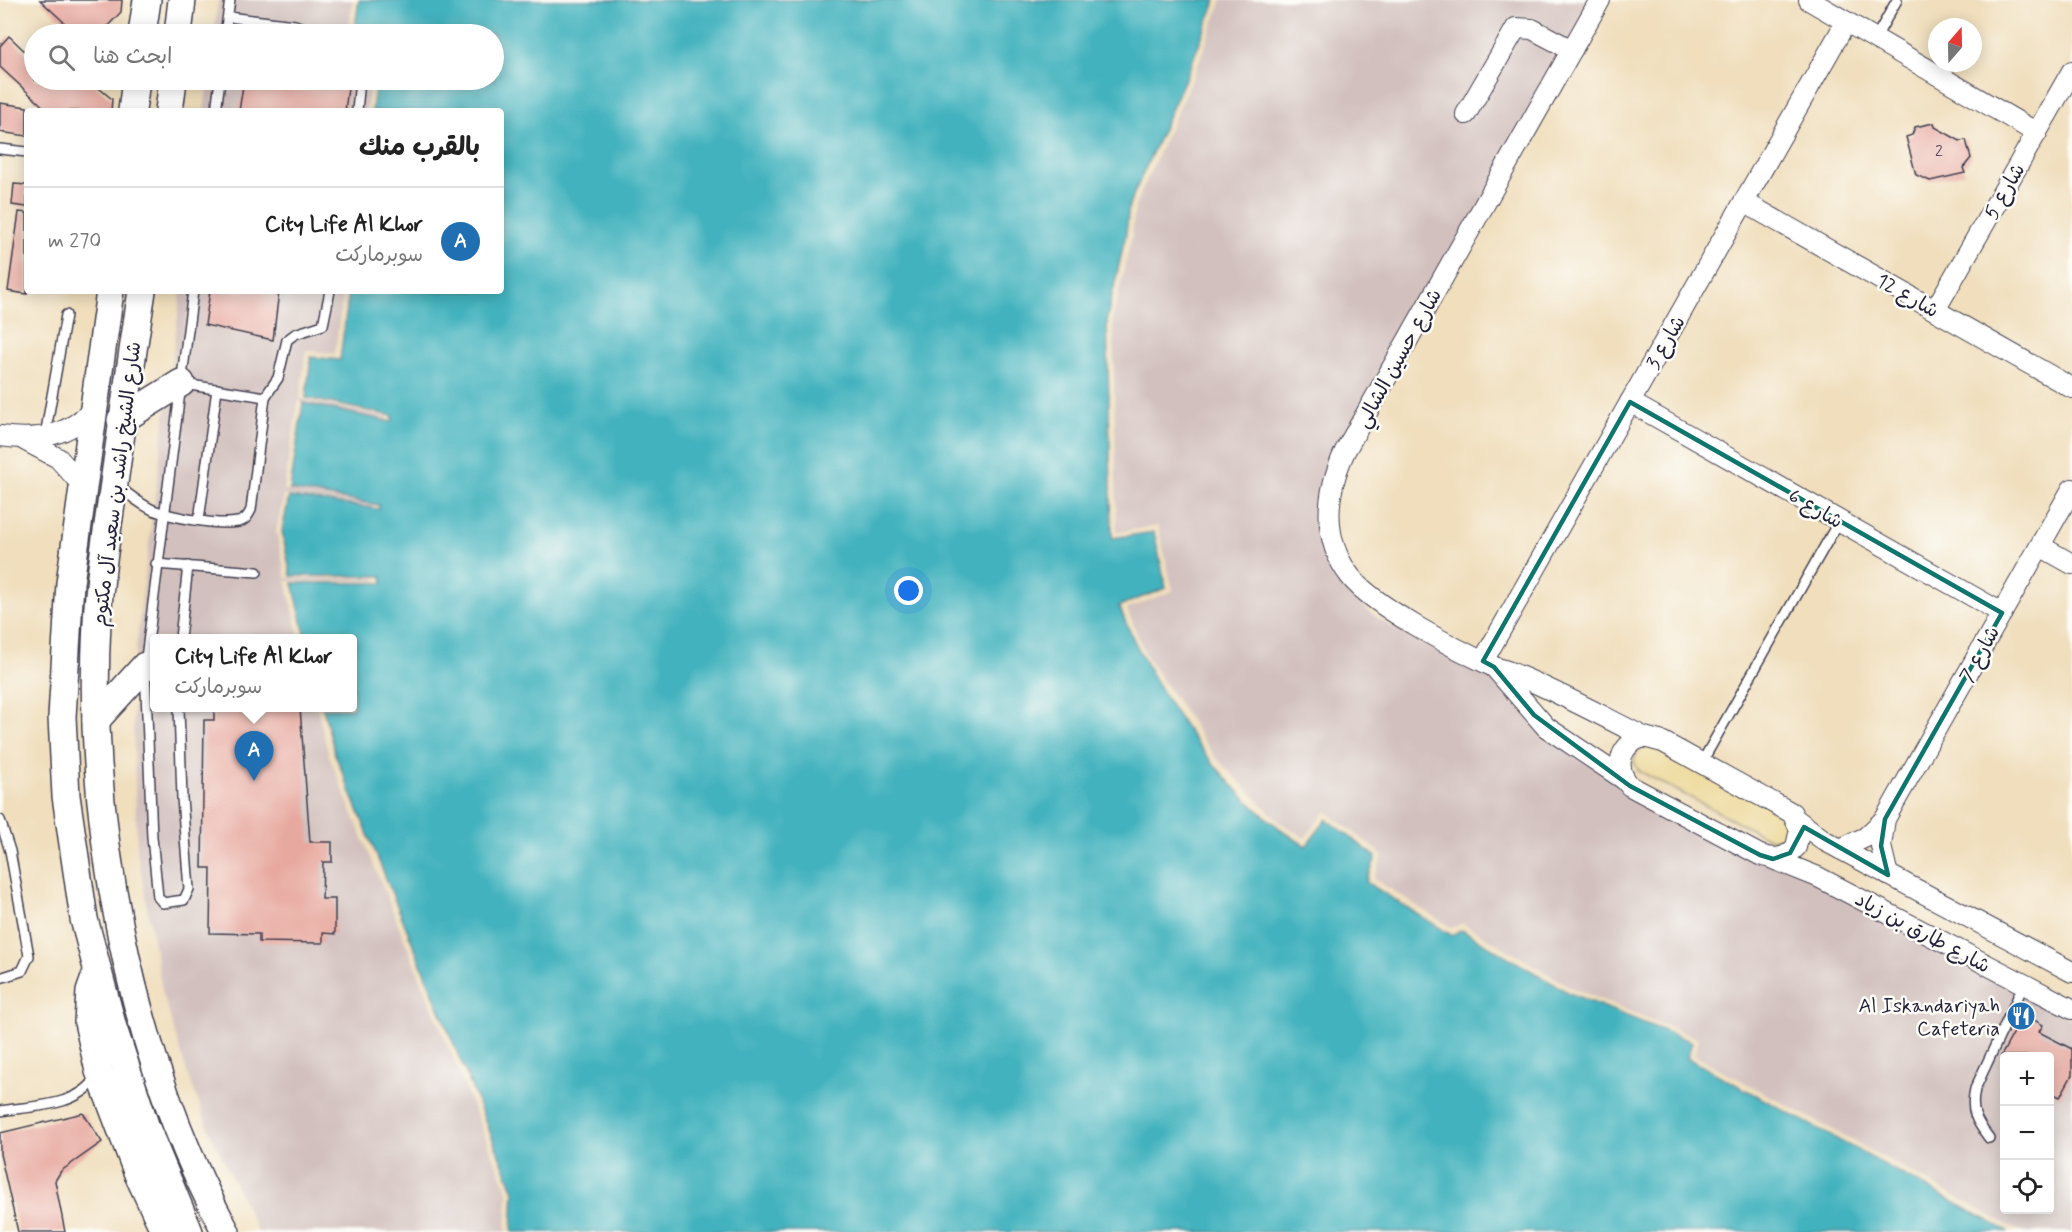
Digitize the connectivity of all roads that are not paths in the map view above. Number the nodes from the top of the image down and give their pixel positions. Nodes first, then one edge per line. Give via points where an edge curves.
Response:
1 (147, 0) edge
2 (182, 0) edge
3 (230, 0) edge
4 (1600, 0) edge
5 (1809, 0) edge
6 (1897, 0) edge
7 (228, 17) junction
8 (1846, 22) junction
9 (143, 24) edge
10 (179, 24) edge
11 (227, 24) edge
12 (287, 24) edge
13 (1875, 39) junction
14 (1572, 50) junction
15 (2072, 71) edge
16 (135, 90) edge
17 (172, 90) edge
18 (219, 90) edge
19 (359, 90) edge
20 (132, 108) edge
21 (169, 108) edge
22 (216, 108) edge
23 (357, 108) edge
24 (1466, 114) dead end
25 (2037, 133) junction
26 (0, 149) edge
27 (24, 152) edge
28 (1744, 202) junction
29 (110, 294) edge
30 (142, 294) edge
31 (193, 294) edge
32 (329, 294) edge
33 (1935, 310) junction
34 (66, 315) dead end
35 (181, 383) junction
36 (2072, 388) edge
37 (217, 389) junction
38 (265, 397) junction
39 (1630, 402) junction
40 (95, 407) junction
41 (121, 420) junction
42 (6, 436) edge
43 (45, 436) junction
44 (114, 482) junction
45 (84, 487) junction
46 (2072, 489) edge
47 (163, 513) junction
48 (199, 520) junction
49 (1839, 521) junction
50 (2040, 546) junction
51 (156, 564) junction
52 (2072, 564) edge
53 (188, 566) junction
54 (257, 572) dead end
55 (2002, 613) junction
56 (181, 634) edge
57 (1488, 664) junction
58 (145, 666) junction
59 (179, 712) edge
60 (96, 720) junction
61 (1644, 736) junction
62 (1702, 762) junction
63 (1625, 780) junction
64 (1885, 819) junction
65 (0, 820) edge
66 (1797, 820) junction
67 (1840, 849) junction
68 (1773, 859) junction
69 (1888, 875) junction
70 (2067, 966) edge
71 (97, 971) junction
72 (0, 978) edge
73 (2024, 984) junction
74 (2072, 1009) edge
75 (99, 1071) junction
76 (0, 1111) edge
77 (1989, 1138) dead end
78 (177, 1224) edge
79 (226, 1228) edge

1 - 9 main road
2 - 10 main road
3 - 7 lane
4 - 14 street, شارع حسين الشالي
5 - 8 street
6 - 13 lane
7 - 11 lane
7 - 12 lane
8 - 13 street
8 - 28 street, شارع 3
13 - 25 street
14 - 24 street via 1532,29 1516,28
14 - 57 street, شارع حسين الشالي via 1345,451 1334,475 1329,501 1329,527 1336,552 1349,575 1367,594
15 - 25 street, شارع 5
16 - 20 main road
17 - 21 main road
18 - 22 lane
19 - 23 lane
25 - 33 street, شارع 5
26 - 27 lane
28 - 33 street, شارع 12
28 - 39 street, شارع 3
29 - 40 main road, شارع الشيخ راشد بن سعيد آل مكتوم
30 - 41 main road, شارع الشيخ راشد بن سعيد آل مكتوم
31 - 35 lane
32 - 38 lane via 323,325 288,340 278,378
33 - 36 street, شارع 12
34 - 43 lane
35 - 37 lane
35 - 41 main road
35 - 47 lane
37 - 38 lane
37 - 48 lane
38 - 48 lane via 249,514 236,522
39 - 49 street, شارع 6
39 - 57 street, شارع 3
40 - 43 street via 70,429
40 - 45 main road, شارع الشيخ راشد بن سعيد آل مكتوم
41 - 44 main road, شارع الشيخ راشد بن سعيد آل مكتوم
42 - 43 street
42 - 45 street via 44,448
44 - 47 lane via 142,504
44 - 60 main road, شارع الشيخ راشد بن سعيد آل مكتوم via 100,574
45 - 71 main road, شارع الشيخ راشد بن سعيد آل مكتوم via 66,628 63,761 71,843
46 - 50 street, شارع 7
47 - 48 lane
47 - 51 lane
49 - 55 street, شارع 6
49 - 62 lane
50 - 52 street
50 - 55 street, شارع 7
51 - 53 lane
51 - 58 lane
53 - 54 lane
53 - 56 lane
55 - 64 street, شارع 7
57 - 61 street, شارع حسين الشالي via 1517,674
57 - 63 street, شارع حسين الشالي via 1546,727
58 - 59 lane via 152,837 158,897 163,903 184,900 189,889
58 - 60 main road
60 - 79 main road, شارع الشيخ راشد بن سعيد آل مكتوم via 109,860 136,995 179,1129
61 - 62 street, شارع حسين الشالي via 1654,737
61 - 63 street via 1635,739 1622,753
62 - 66 street, شارع طارق بن زياد via 1784,808
63 - 68 street, شارع طارق بن زياد
64 - 67 street, شارع 7 via 1866,837
64 - 69 street, شارع 7 via 1881,846
65 - 72 lane via 10,851 28,956 22,971
66 - 67 street, شارع طارق بن زياد
66 - 68 street via 1800,829 1796,847 1782,858
67 - 69 street, شارع طارق بن زياد
68 - 73 street, شارع طارق بن زياد via 1818,877
69 - 70 street, شارع طارق بن زياد
71 - 75 main road via 87,1006
71 - 78 main road, شارع الشيخ راشد بن سعيد آل مكتوم
73 - 74 street, شارع طارق بن زياد
73 - 77 lane via 1975,1089 1975,1119
75 - 76 lane via 90,1087 77,1096
75 - 78 main road via 138,1174

